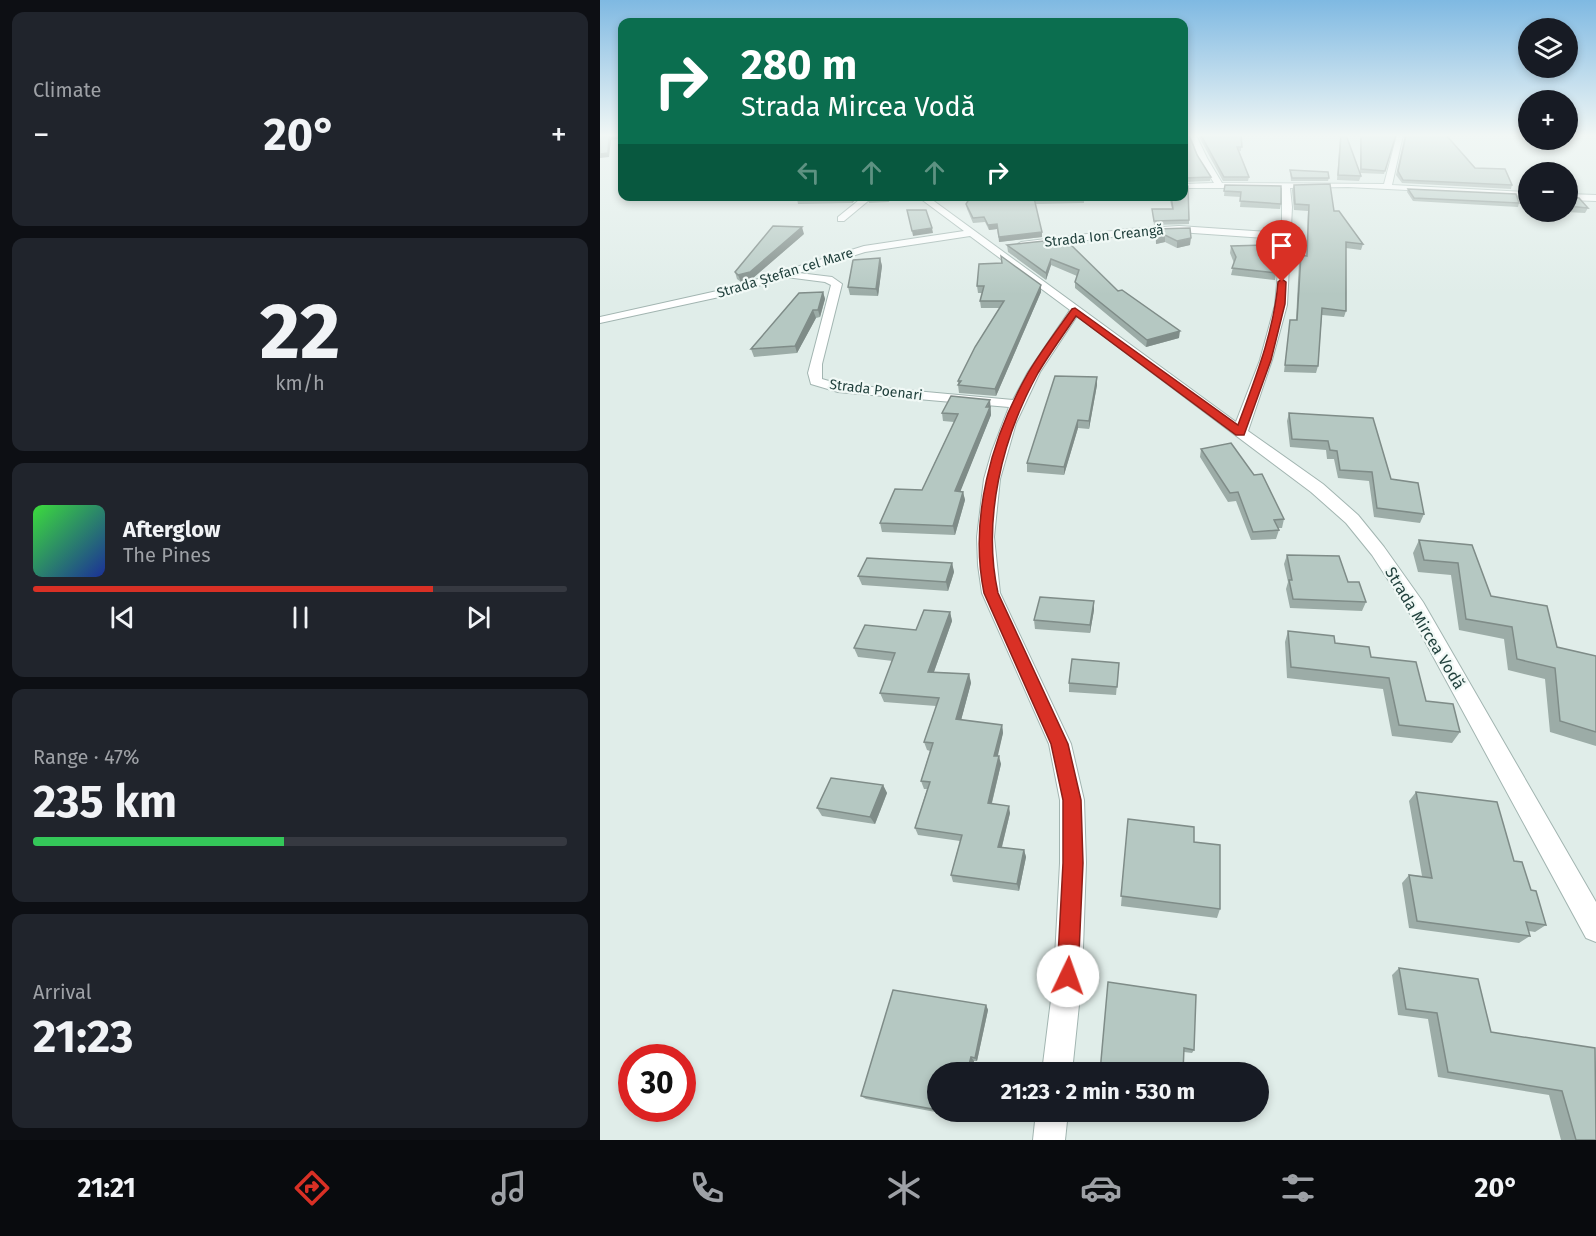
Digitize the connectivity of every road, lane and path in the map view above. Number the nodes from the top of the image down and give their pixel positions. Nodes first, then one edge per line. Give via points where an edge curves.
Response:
1 (1286, 188) edge
2 (1426, 188) edge
3 (1518, 193) edge
4 (1578, 197) edge
5 (1596, 198) edge
6 (864, 201) edge
7 (928, 201) edge
8 (841, 219) dead end
9 (972, 233) junction
10 (1285, 236) junction
11 (995, 248) junction
12 (785, 274) junction
13 (1075, 311) junction
14 (600, 320) edge
15 (1017, 404) junction
16 (1240, 432) junction
17 (1596, 928) edge
18 (1058, 1062) edge
19 (1051, 1122) edge
20 (1049, 1140) edge

1 - 10 street
2 - 3 street
4 - 5 street
6 - 8 street
7 - 9 street, Strada Mircea Vodă
9 - 11 street, Strada Mircea Vodă
9 - 12 street, Strada Ștefan cel Mare via 864,249
10 - 11 street, Strada Ion Creangă via 1179,229
10 - 16 street via 1281,304
11 - 13 street, Strada Mircea Vodă
12 - 14 street, Strada Ștefan cel Mare via 729,292
12 - 15 street, Strada Poenari via 828,279 837,284 814,373 816,381 838,388
13 - 15 street
13 - 16 street, Strada Mircea Vodă
15 - 18 street via 995,466 986,571 991,593 1060,744 1072,800 1068,976
16 - 17 street, Strada Mircea Vodă via 1317,488 1352,519 1378,551 1416,608
19 - 20 street

